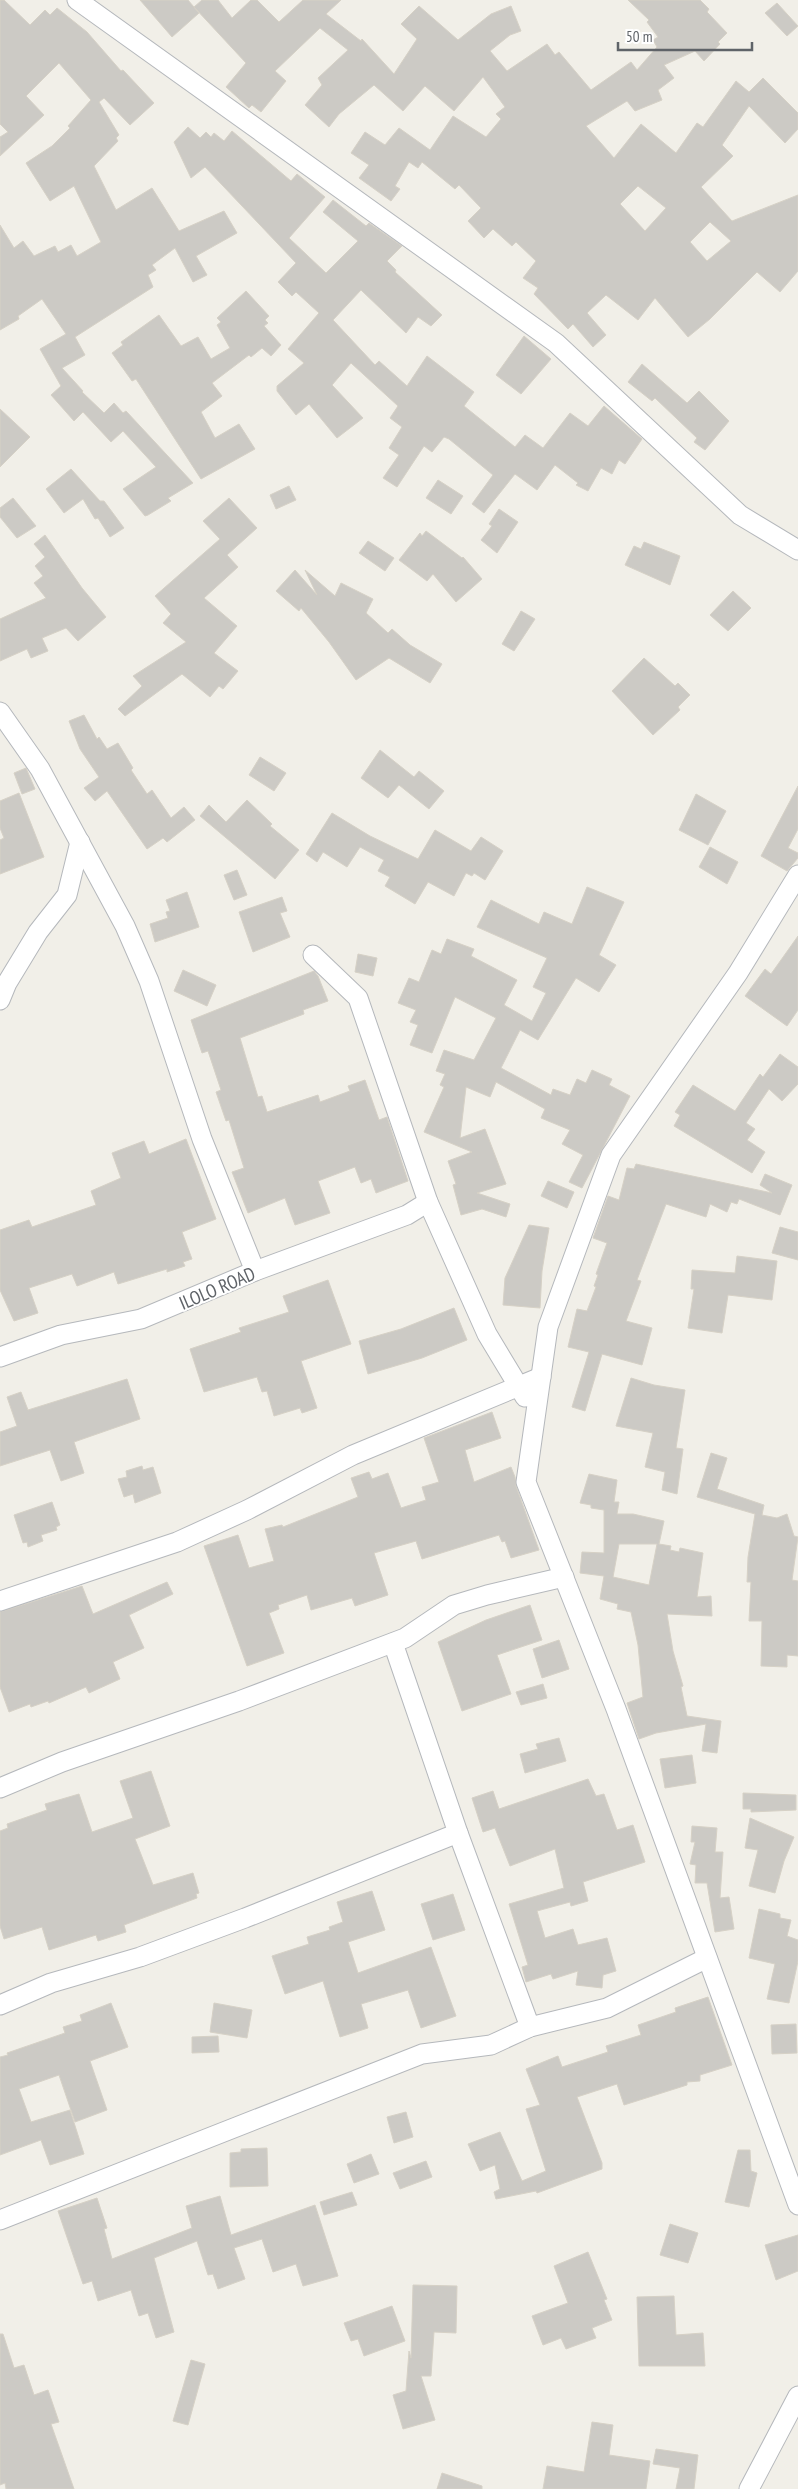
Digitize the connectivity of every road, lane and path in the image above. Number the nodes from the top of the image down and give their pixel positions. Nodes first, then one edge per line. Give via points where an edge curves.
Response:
1 (77, 0) edge
2 (798, 550) edge
3 (0, 712) edge
4 (80, 842) junction
5 (798, 875) edge
6 (313, 955) dead end
7 (0, 1000) edge
8 (428, 1202) junction
9 (256, 1271) junction
10 (0, 1357) edge
11 (541, 1377) junction
12 (518, 1387) junction
13 (535, 1415) junction
14 (564, 1577) junction
15 (0, 1601) edge
16 (393, 1643) junction
17 (0, 1788) edge
18 (458, 1832) junction
19 (708, 1958) junction
20 (0, 2006) edge
21 (530, 2027) junction
22 (798, 2205) edge
23 (0, 2220) edge
24 (798, 2396) edge
25 (749, 2489) edge

1 - 2 street via 556,342 740,515
3 - 4 street via 40,770
4 - 7 street via 66,895 38,932
4 - 9 street via 125,926 149,981 202,1139
5 - 11 street via 738,973 611,1155 548,1327
6 - 8 street via 358,998
8 - 9 street, ILOLO ROAD via 407,1215
8 - 12 street via 487,1334
9 - 10 street, ILOLO ROAD via 142,1319 60,1335
11 - 12 street
11 - 13 street
12 - 13 street
12 - 15 street via 353,1456 177,1542
13 - 14 street via 526,1482
14 - 16 street via 454,1605
14 - 19 street
16 - 17 street via 62,1762
16 - 18 street
18 - 20 street via 244,1918 140,1957 51,1982
18 - 21 street
19 - 21 street via 607,2008
19 - 22 street
21 - 23 street via 490,2045 422,2054
24 - 25 street

